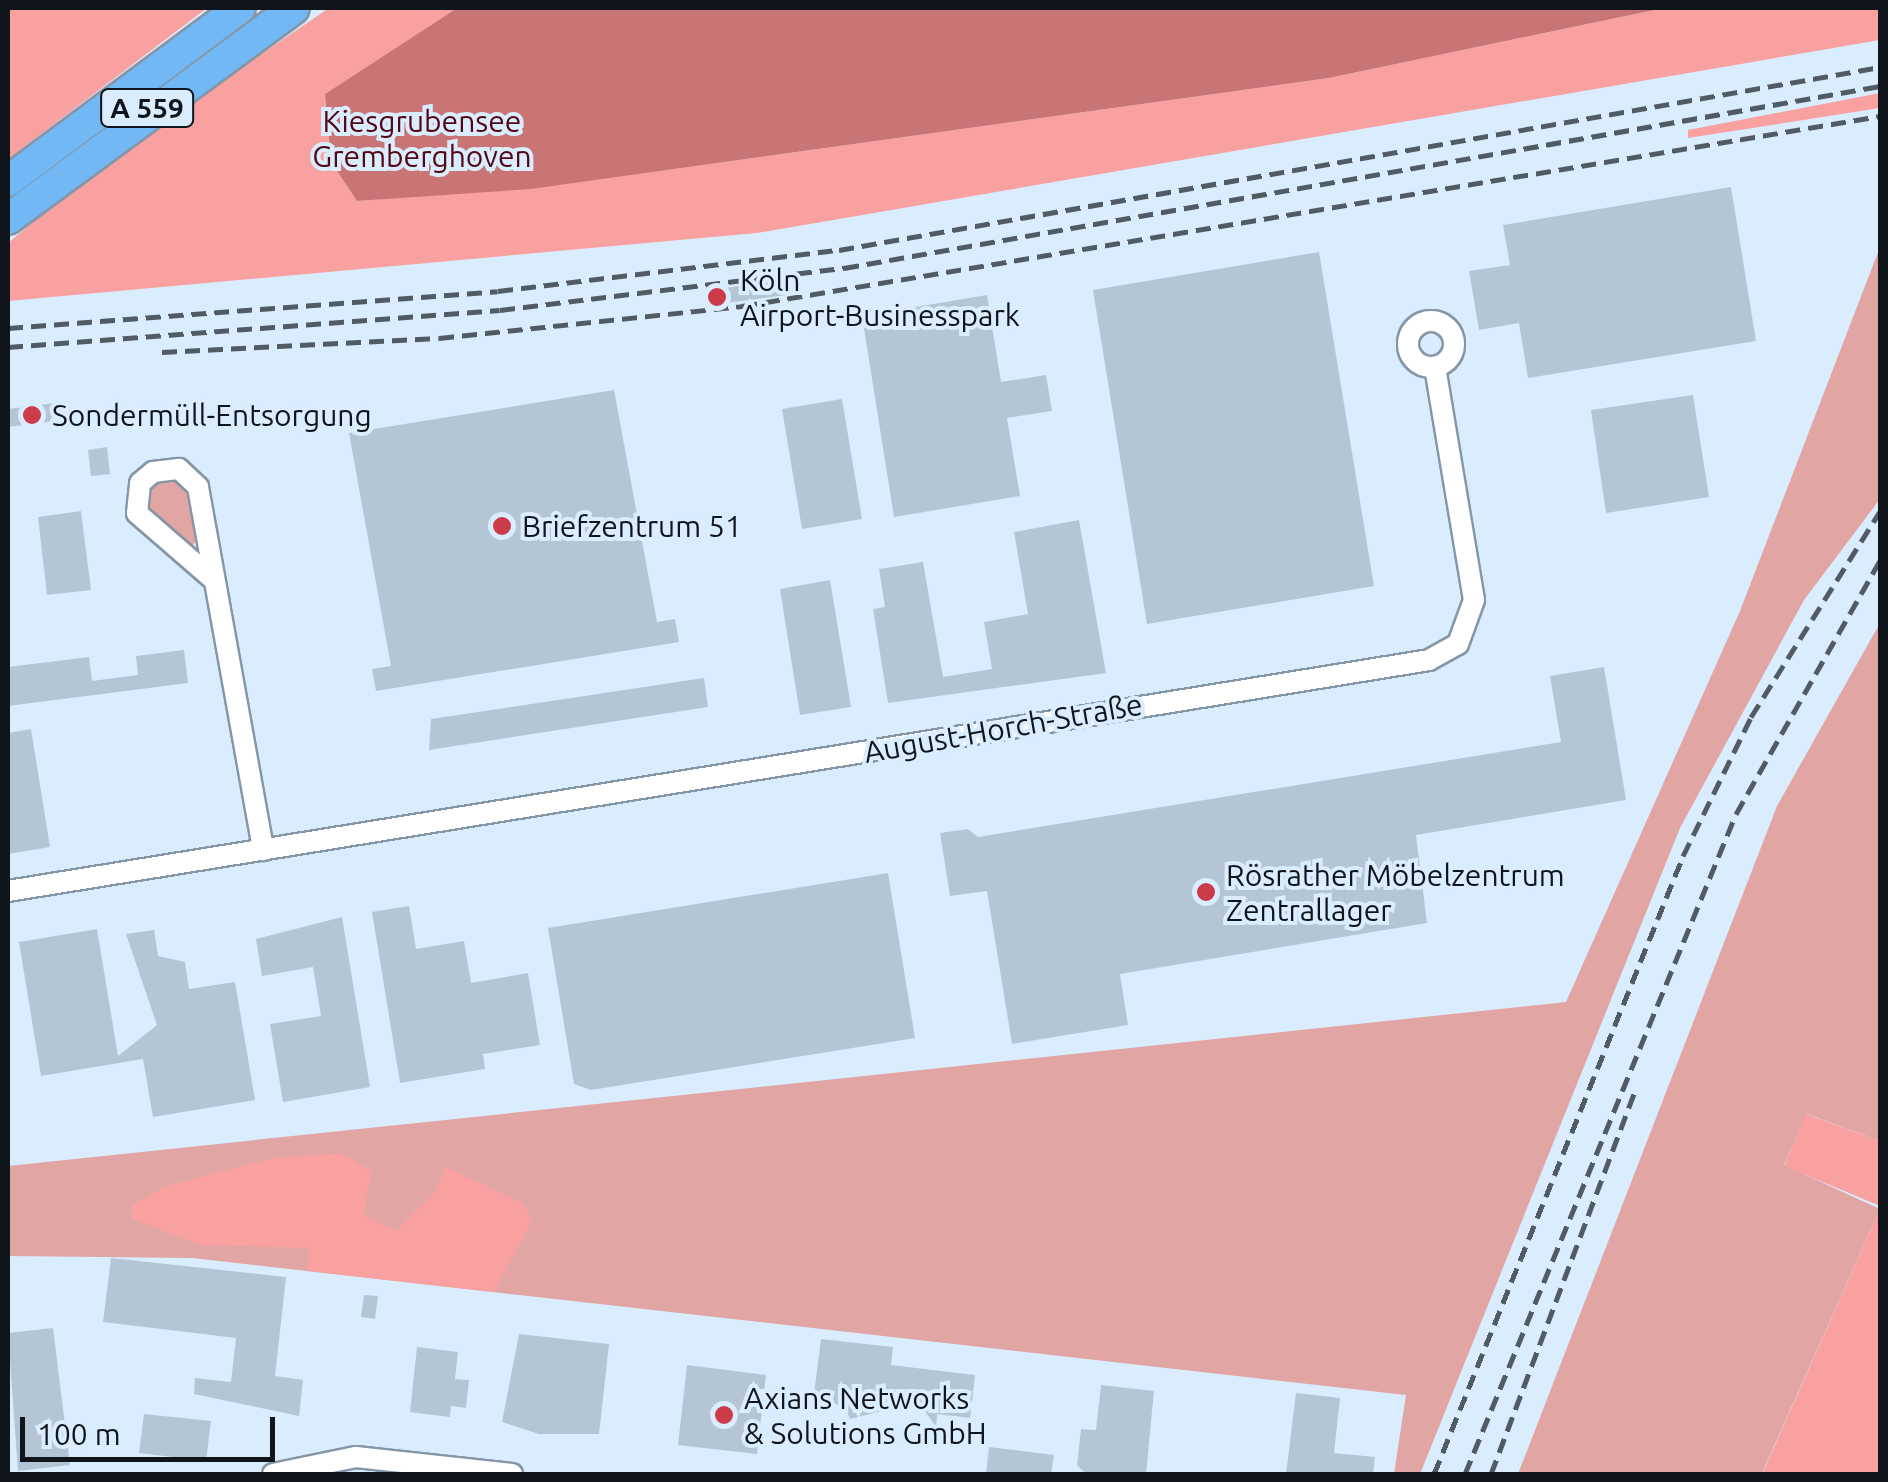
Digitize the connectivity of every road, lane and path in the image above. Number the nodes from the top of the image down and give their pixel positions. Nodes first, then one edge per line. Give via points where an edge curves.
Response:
1 (240, 8) edge
2 (294, 8) edge
3 (8, 181) edge
4 (8, 218) edge
5 (1435, 367) dead end
6 (214, 580) junction
7 (264, 850) junction
8 (8, 891) edge
9 (273, 1474) edge
10 (512, 1474) edge

1 - 3 highway, A 559
2 - 4 highway, A 559
5 - 7 street, August-Horch-Straße via 1474,600 1468,630 1444,654
6 - 6 street via 198,487 179,470 153,472 140,484 136,513
6 - 7 street
7 - 8 street, August-Horch-Straße
9 - 10 street via 356,1456

